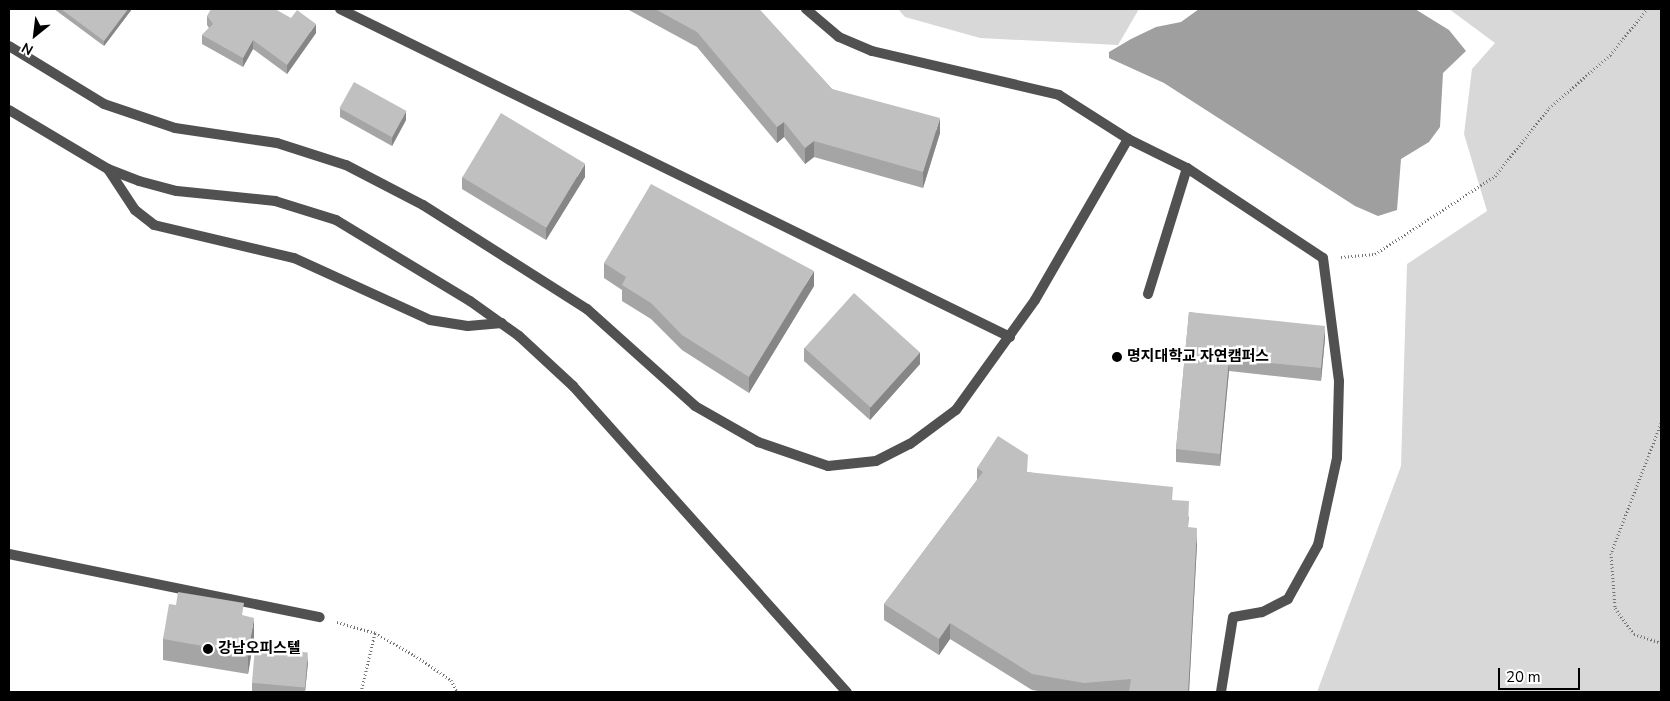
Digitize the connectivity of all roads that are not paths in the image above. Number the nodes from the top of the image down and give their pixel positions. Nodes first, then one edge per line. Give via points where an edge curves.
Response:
1 (340, 9) edge
2 (806, 9) edge
3 (9, 46) edge
4 (9, 110) edge
5 (1128, 139) junction
6 (1187, 168) junction
7 (108, 169) junction
8 (1148, 294) dead end
9 (502, 323) junction
10 (1010, 337) junction
11 (9, 554) edge
12 (320, 617) road end
13 (847, 692) edge
14 (1220, 692) edge

1 - 10 street
2 - 5 street via 839,37 872,51 1059,96
3 - 10 street via 104,104 175,128 277,143 346,165 423,205 587,309 695,406 758,442 828,466 876,461 910,444 956,410
4 - 7 street
5 - 6 street
5 - 10 street
6 - 8 street
6 - 14 street via 1323,258 1340,381 1337,458 1318,545 1288,599 1262,612 1233,618
7 - 9 street via 178,191 275,201 336,220
7 - 9 street via 135,210 154,225 294,258 430,320 468,326
9 - 13 street via 580,393
11 - 12 street

